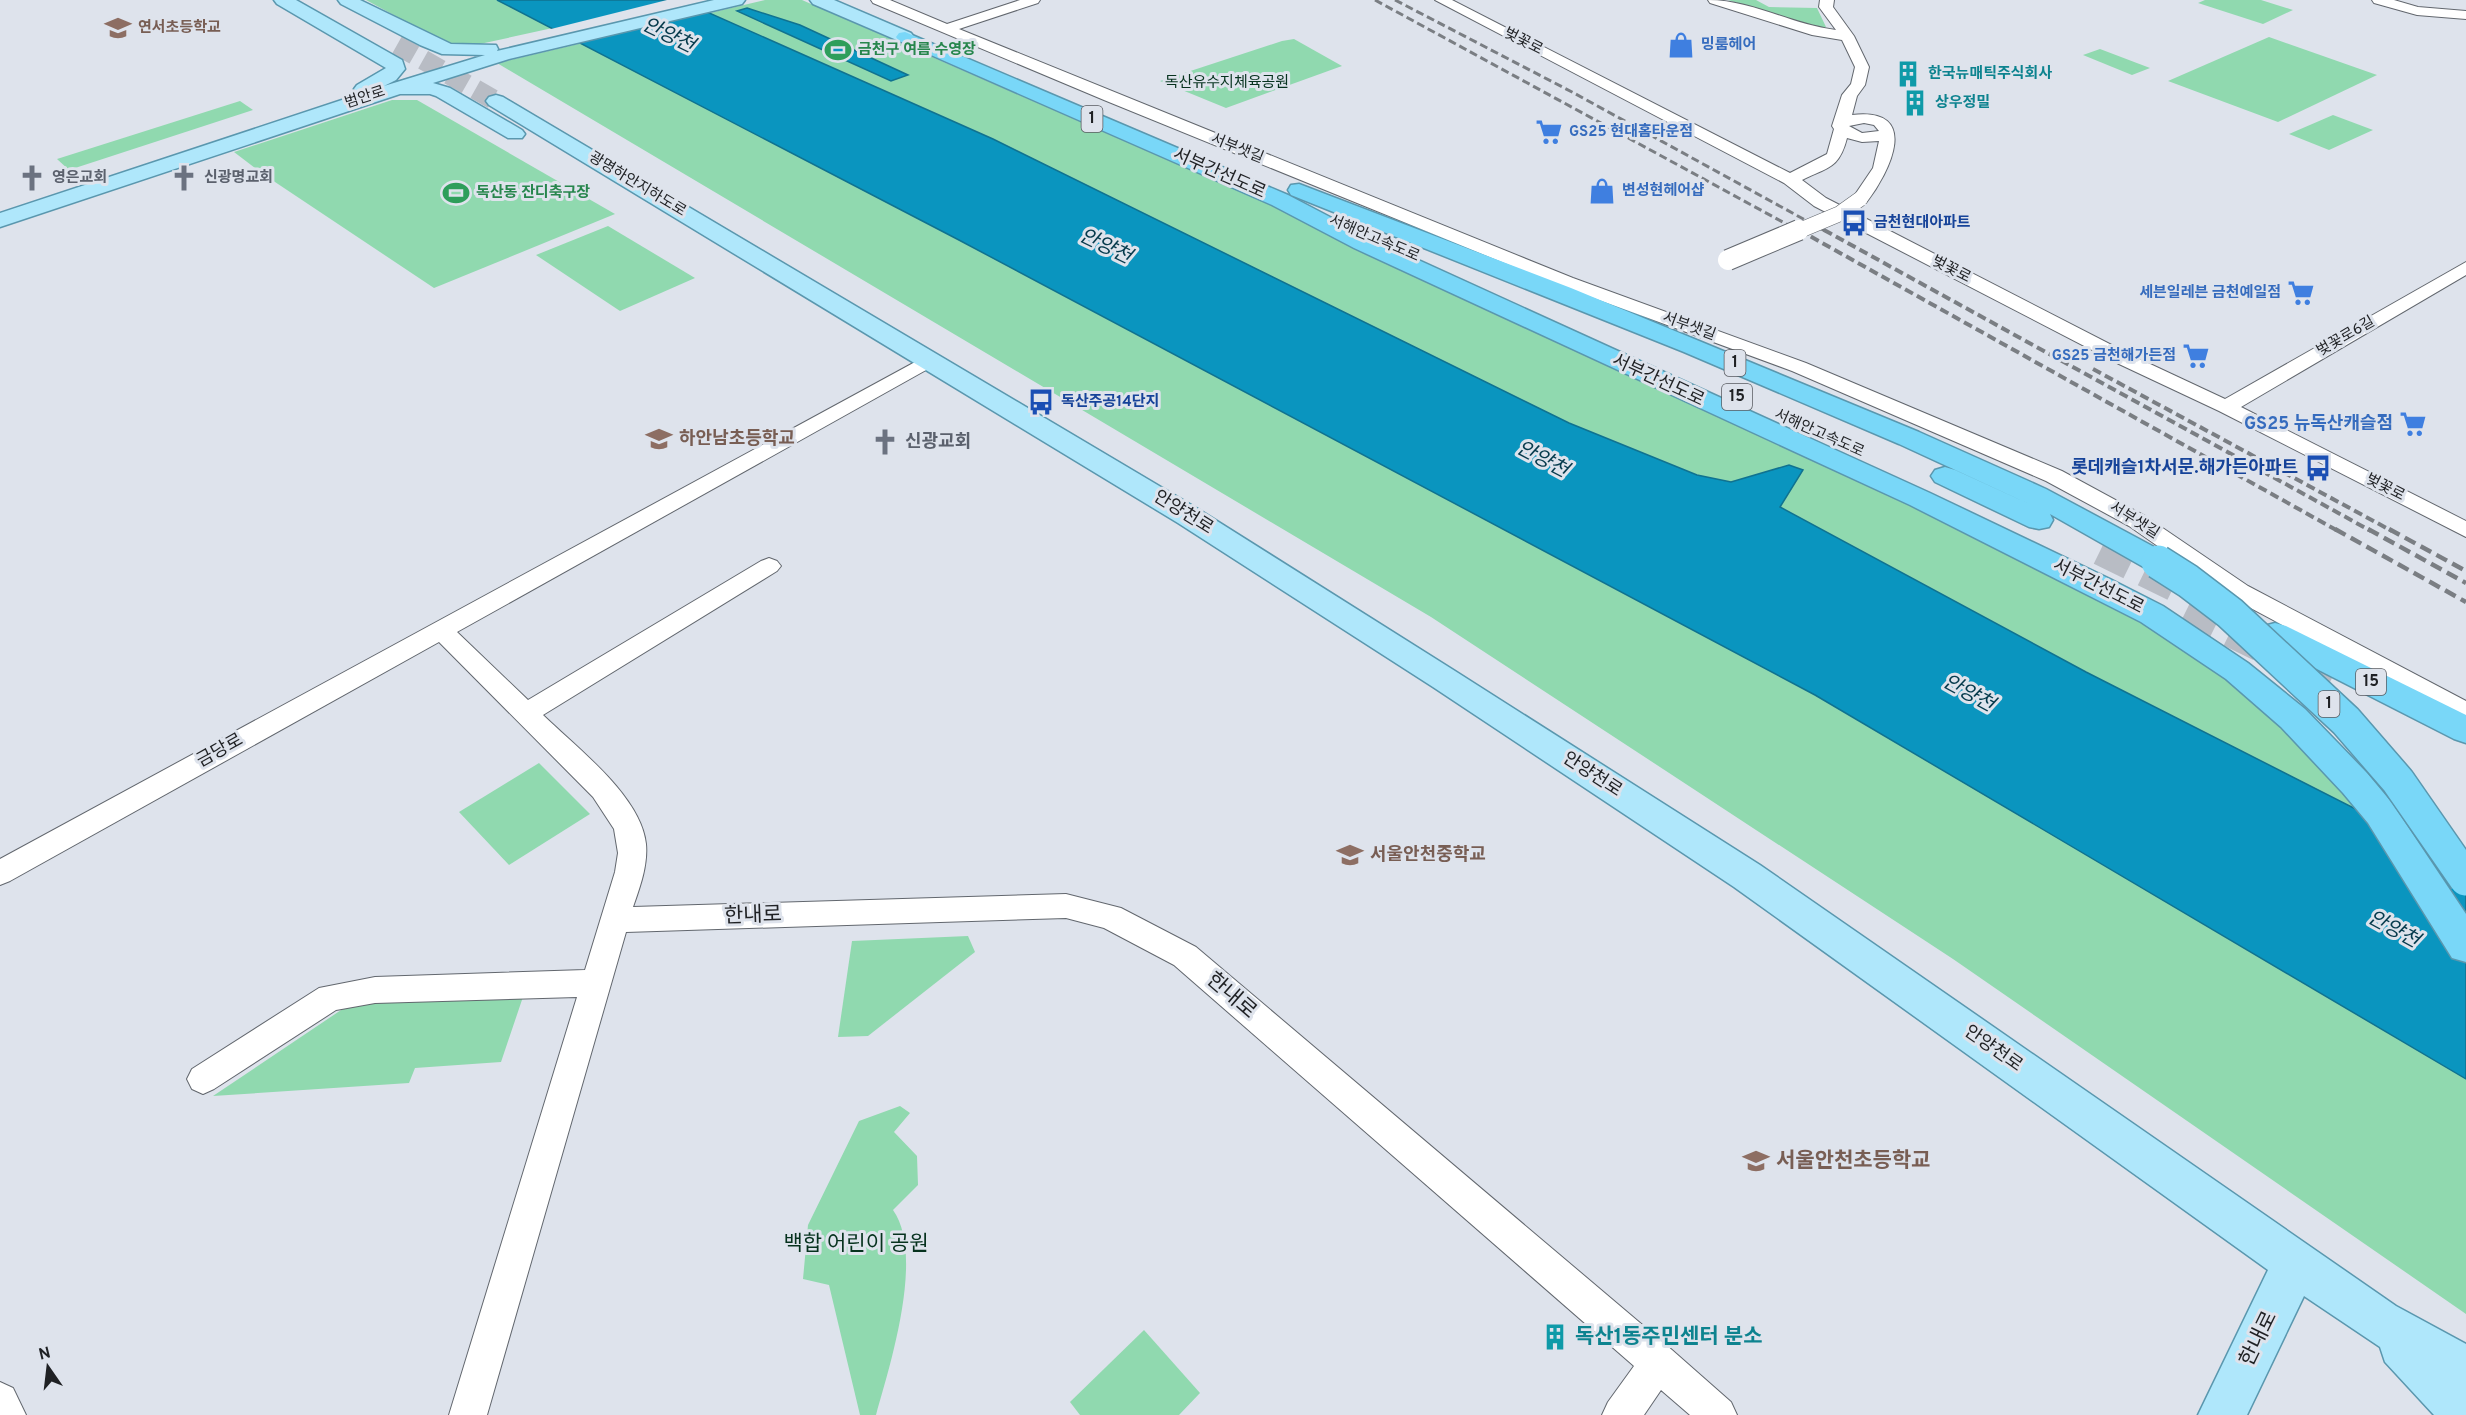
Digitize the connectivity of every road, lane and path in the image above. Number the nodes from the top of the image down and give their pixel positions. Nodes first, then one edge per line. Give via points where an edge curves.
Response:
1 (284, 0) edge
2 (317, 0) edge
3 (347, 0) edge
4 (680, 0) edge
5 (707, 0) edge
6 (736, 0) edge
7 (819, 0) edge
8 (854, 0) edge
9 (878, 0) edge
10 (1033, 0) edge
11 (1442, 0) edge
12 (1715, 0) edge
13 (1827, 0) edge
14 (2379, 0) edge
15 (2466, 15) edge
16 (622, 19) junction
17 (949, 28) junction
18 (925, 30) joint
19 (1847, 36) junction
20 (905, 37) joint
21 (426, 41) junction
22 (389, 50) junction
23 (500, 52) junction
24 (468, 77) junction
25 (388, 90) junction
26 (359, 92) junction
27 (1850, 95) junction
28 (468, 107) junction
29 (1871, 120) junction
30 (1841, 131) junction
31 (1880, 139) junction
32 (664, 178) dead end
33 (1790, 179) junction
34 (683, 189) dead end
35 (1290, 196) junction
36 (0, 209) edge
37 (0, 220) edge
38 (1728, 260) dead end
39 (2466, 267) edge
40 (777, 269) junction
41 (928, 361) junction
42 (2226, 407) junction
43 (2466, 530) edge
44 (2101, 549) tunnel mouth
45 (769, 566) dead end
46 (2187, 609) tunnel mouth
47 (441, 630) junction
48 (2275, 634) dead end
49 (2331, 680) tunnel mouth
50 (527, 713) junction
51 (2466, 713) edge
52 (2466, 730) edge
53 (2466, 750) edge
54 (0, 873) edge
55 (2466, 879) edge
56 (615, 920) junction
57 (2466, 946) edge
58 (595, 983) junction
59 (203, 1079) dead end
60 (2296, 1262) junction
61 (2380, 1322) junction
62 (1659, 1363) junction
63 (2466, 1370) edge
64 (0, 1401) edge
65 (2466, 1414) edge
66 (7, 1415) edge
67 (468, 1415) edge
68 (1621, 1415) edge
69 (1718, 1415) edge
70 (2222, 1415) edge

1 - 22 main road
2 - 22 main road
3 - 21 main road
4 - 16 main road
5 - 16 main road, 범안로
6 - 23 main road, 범안로
7 - 20 main road, 1
8 - 18 main road, 1
9 - 17 street, 서부샛길
10 - 17 street
11 - 33 street, 벚꽃로
12 - 19 street via 1817,32
13 - 19 street via 1826,8
14 - 15 street via 2417,11
16 - 23 main road, 범안로
17 - 51 street, 서부샛길 via 1556,278 1799,367 2054,476 2137,521 2240,592
18 - 35 highway, 서부간선도로 / 1
19 - 27 street via 1862,67 1858,85
20 - 35 highway, 서부간선도로 / 1
21 - 22 main road via 408,53
21 - 23 main road via 449,50
21 - 24 main road via 439,57
22 - 24 main road via 410,63
22 - 26 main road via 394,72
23 - 24 main road, 범안로
24 - 25 main road, 범안로
24 - 26 main road, 범안로
24 - 28 main road
24 - 28 main road via 500,89 473,97
24 - 32 main road
24 - 40 main road, 광명하안지하도로
25 - 28 main road via 432,88
25 - 37 main road, 범안로
26 - 36 main road, 범안로
27 - 29 street
27 - 30 street
28 - 40 main road via 670,224
29 - 30 street via 1853,118
29 - 31 street via 1884,126
30 - 31 street via 1855,138
30 - 33 street via 1831,160
31 - 38 street, bridge via 1874,181 1860,199 1839,214
33 - 42 street, 벚꽃로 via 1820,202 2126,360
34 - 40 main road via 728,217
35 - 44 highway, 서해안고속도로 / 15 via 1386,232 1833,425
35 - 46 highway, 서해안고속도로 / 15 via 1376,239 1922,480
35 - 55 highway, 서부간선도로 / 1, bridge via 1397,227 1750,369 1999,476 2074,513 2184,577 2245,626 2341,715 2427,820
35 - 57 highway, 서부간선도로 / 1 via 1362,243 1909,494 2152,614 2237,671 2293,718 2355,783 2380,813
39 - 42 street, 벚꽃로6길
40 - 41 main road, 안양천로
41 - 47 street, 금당로
41 - 60 main road, 안양천로 via 1198,522 1737,869
42 - 43 street, 벚꽃로
45 - 50 street
47 - 50 street
47 - 54 street, 금당로
48 - 52 highway, 15
49 - 53 highway, 15
50 - 56 street via 603,790 629,832 631,862
56 - 58 street
56 - 62 street, 한내로 via 1066,906 1112,917 1185,956
58 - 59 street via 346,994 330,998
58 - 67 street
60 - 61 main road, 안양천로
60 - 70 main road, 한내로
61 - 63 main road, 안양천로
61 - 65 main road, 안양천로
62 - 68 street
62 - 69 street, 한내로
64 - 66 street

